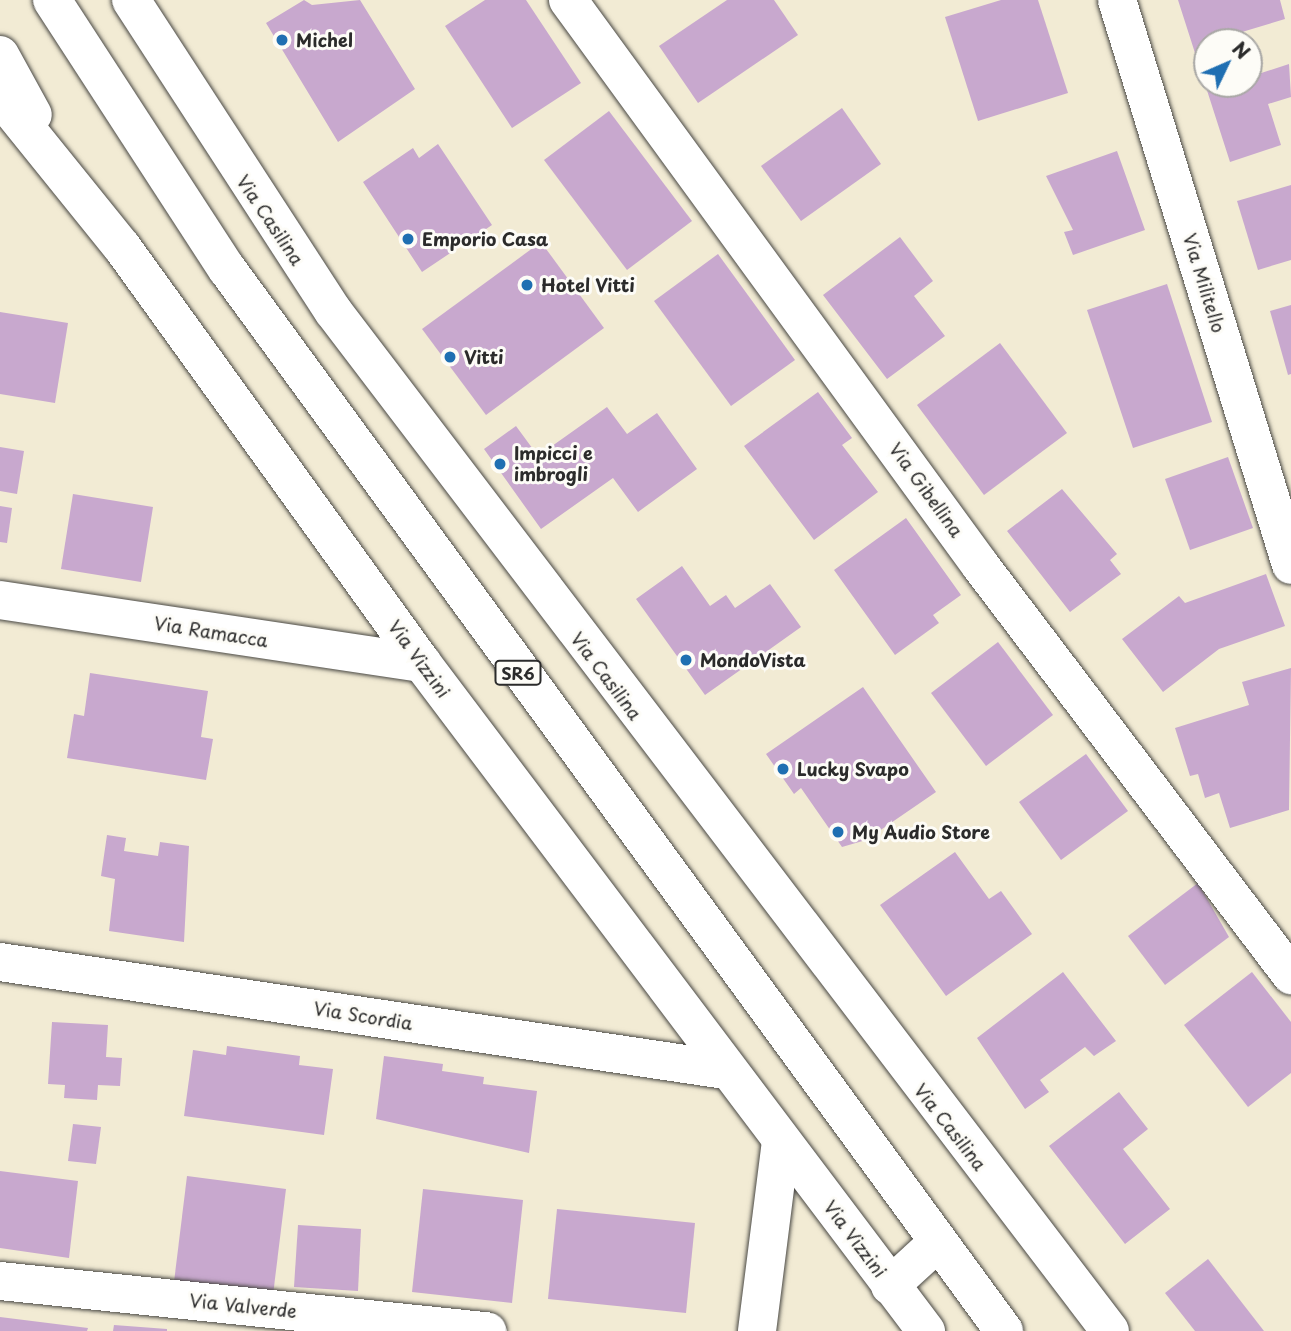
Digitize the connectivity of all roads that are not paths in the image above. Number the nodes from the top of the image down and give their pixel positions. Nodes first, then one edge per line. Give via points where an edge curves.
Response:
1 (52, 0) edge
2 (131, 0) edge
3 (568, 0) edge
4 (1116, 0) edge
5 (0, 55) edge
6 (0, 96) edge
7 (64, 172) junction
8 (1291, 565) edge
9 (0, 600) edge
10 (422, 663) junction
11 (0, 962) edge
12 (1291, 975) edge
13 (725, 1070) junction
14 (781, 1142) junction
15 (937, 1243) junction
16 (0, 1281) edge
17 (890, 1286) junction
18 (487, 1331) edge
19 (757, 1331) edge
20 (926, 1331) edge
21 (1004, 1331) edge
22 (1110, 1331) edge

1 - 15 street, SR6 via 227,269
2 - 22 street, Via Casilina via 333,311
3 - 12 street, Via Gibellina via 980,565
4 - 8 street, Via Militello
5 - 7 street, Via Vizzini
6 - 7 street, Via Vizzini
7 - 10 street, Via Vizzini
9 - 10 street, Via Ramacca
10 - 13 street, Via Vizzini
11 - 13 street, Via Scordia
13 - 14 street, Via Vizzini
14 - 17 street, Via Vizzini
14 - 19 street
15 - 17 street, Via Vizzini
15 - 21 street, SR6
16 - 18 street, Via Valverde
17 - 20 street

